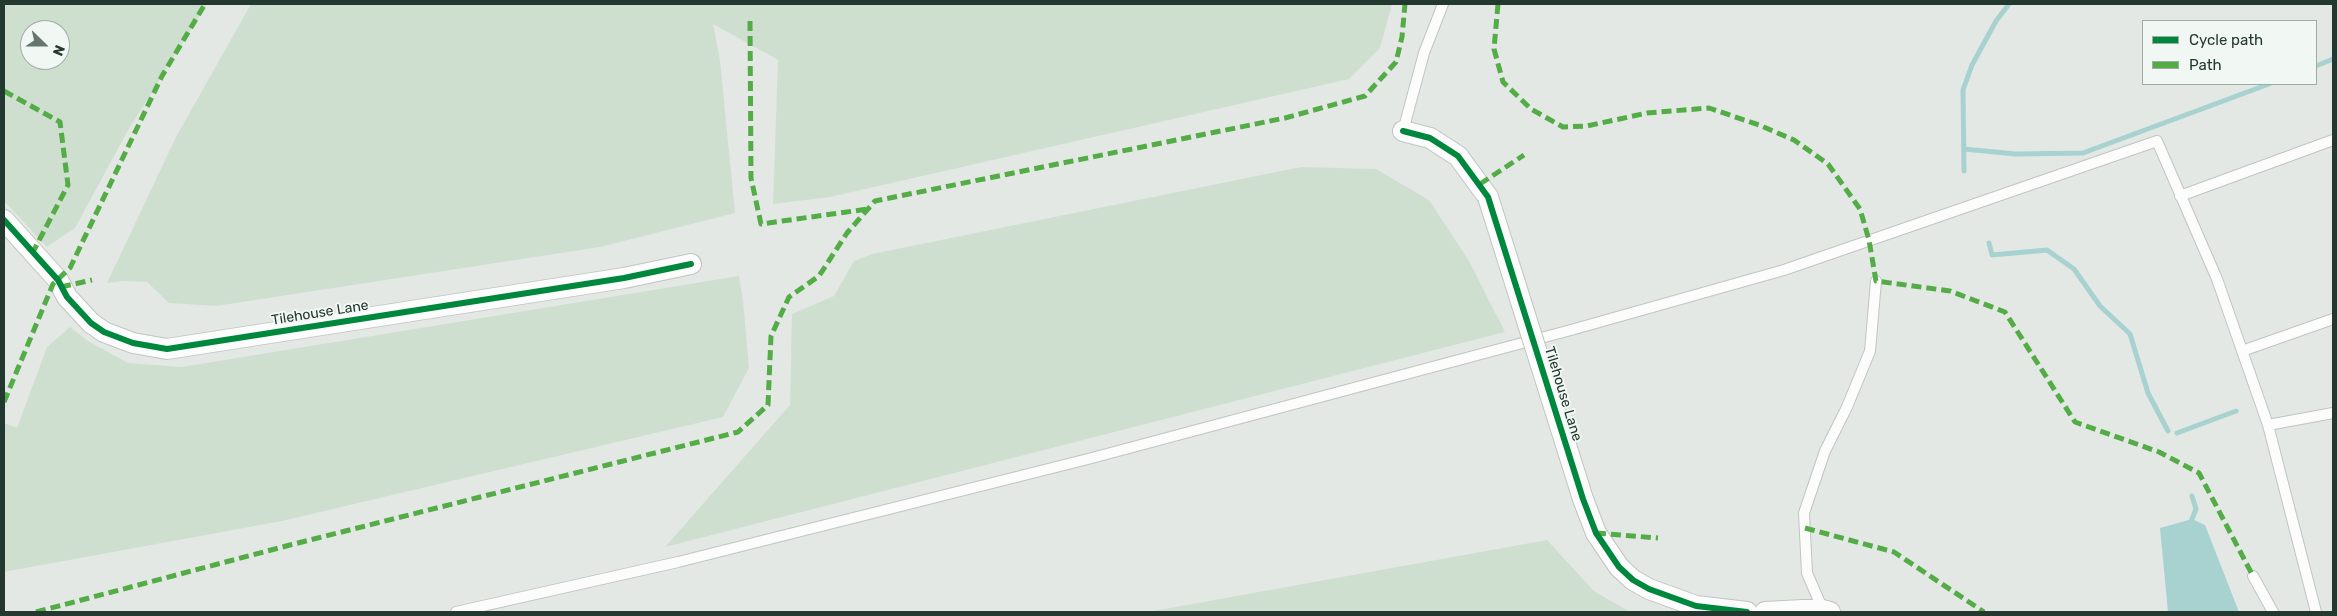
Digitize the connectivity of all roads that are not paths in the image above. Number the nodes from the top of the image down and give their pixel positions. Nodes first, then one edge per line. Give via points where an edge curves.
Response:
1 (1443, 4) edge
2 (1403, 131) joint
3 (2333, 140) edge
4 (2180, 196) junction
5 (4, 220) edge
6 (691, 264) dead end
7 (1876, 281) dead end
8 (2333, 319) edge
9 (2242, 351) junction
10 (2333, 413) edge
11 (2268, 425) junction
12 (2253, 576) dead end
13 (1826, 611) edge
14 (456, 612) edge
15 (1746, 612) edge
16 (1765, 612) edge
17 (2273, 612) edge
18 (2316, 612) edge

1 - 2 lane via 1424,53
2 - 15 street, Tilehouse Lane, bridge via 1430,138 1458,156 1488,197 1583,499 1596,533 1619,567 1649,589 1696,606
3 - 4 lane
4 - 9 lane via 2217,279
4 - 14 lane via 2157,141 1784,270 1581,328 1088,460 678,562
5 - 6 street, Tilehouse Lane via 58,280 67,297 91,323 104,332 133,343 167,349 624,278
7 - 13 lane via 1870,351 1825,451 1804,513 1807,573
8 - 9 lane
9 - 11 lane
10 - 11 lane
11 - 18 lane
12 - 17 lane
13 - 16 street

